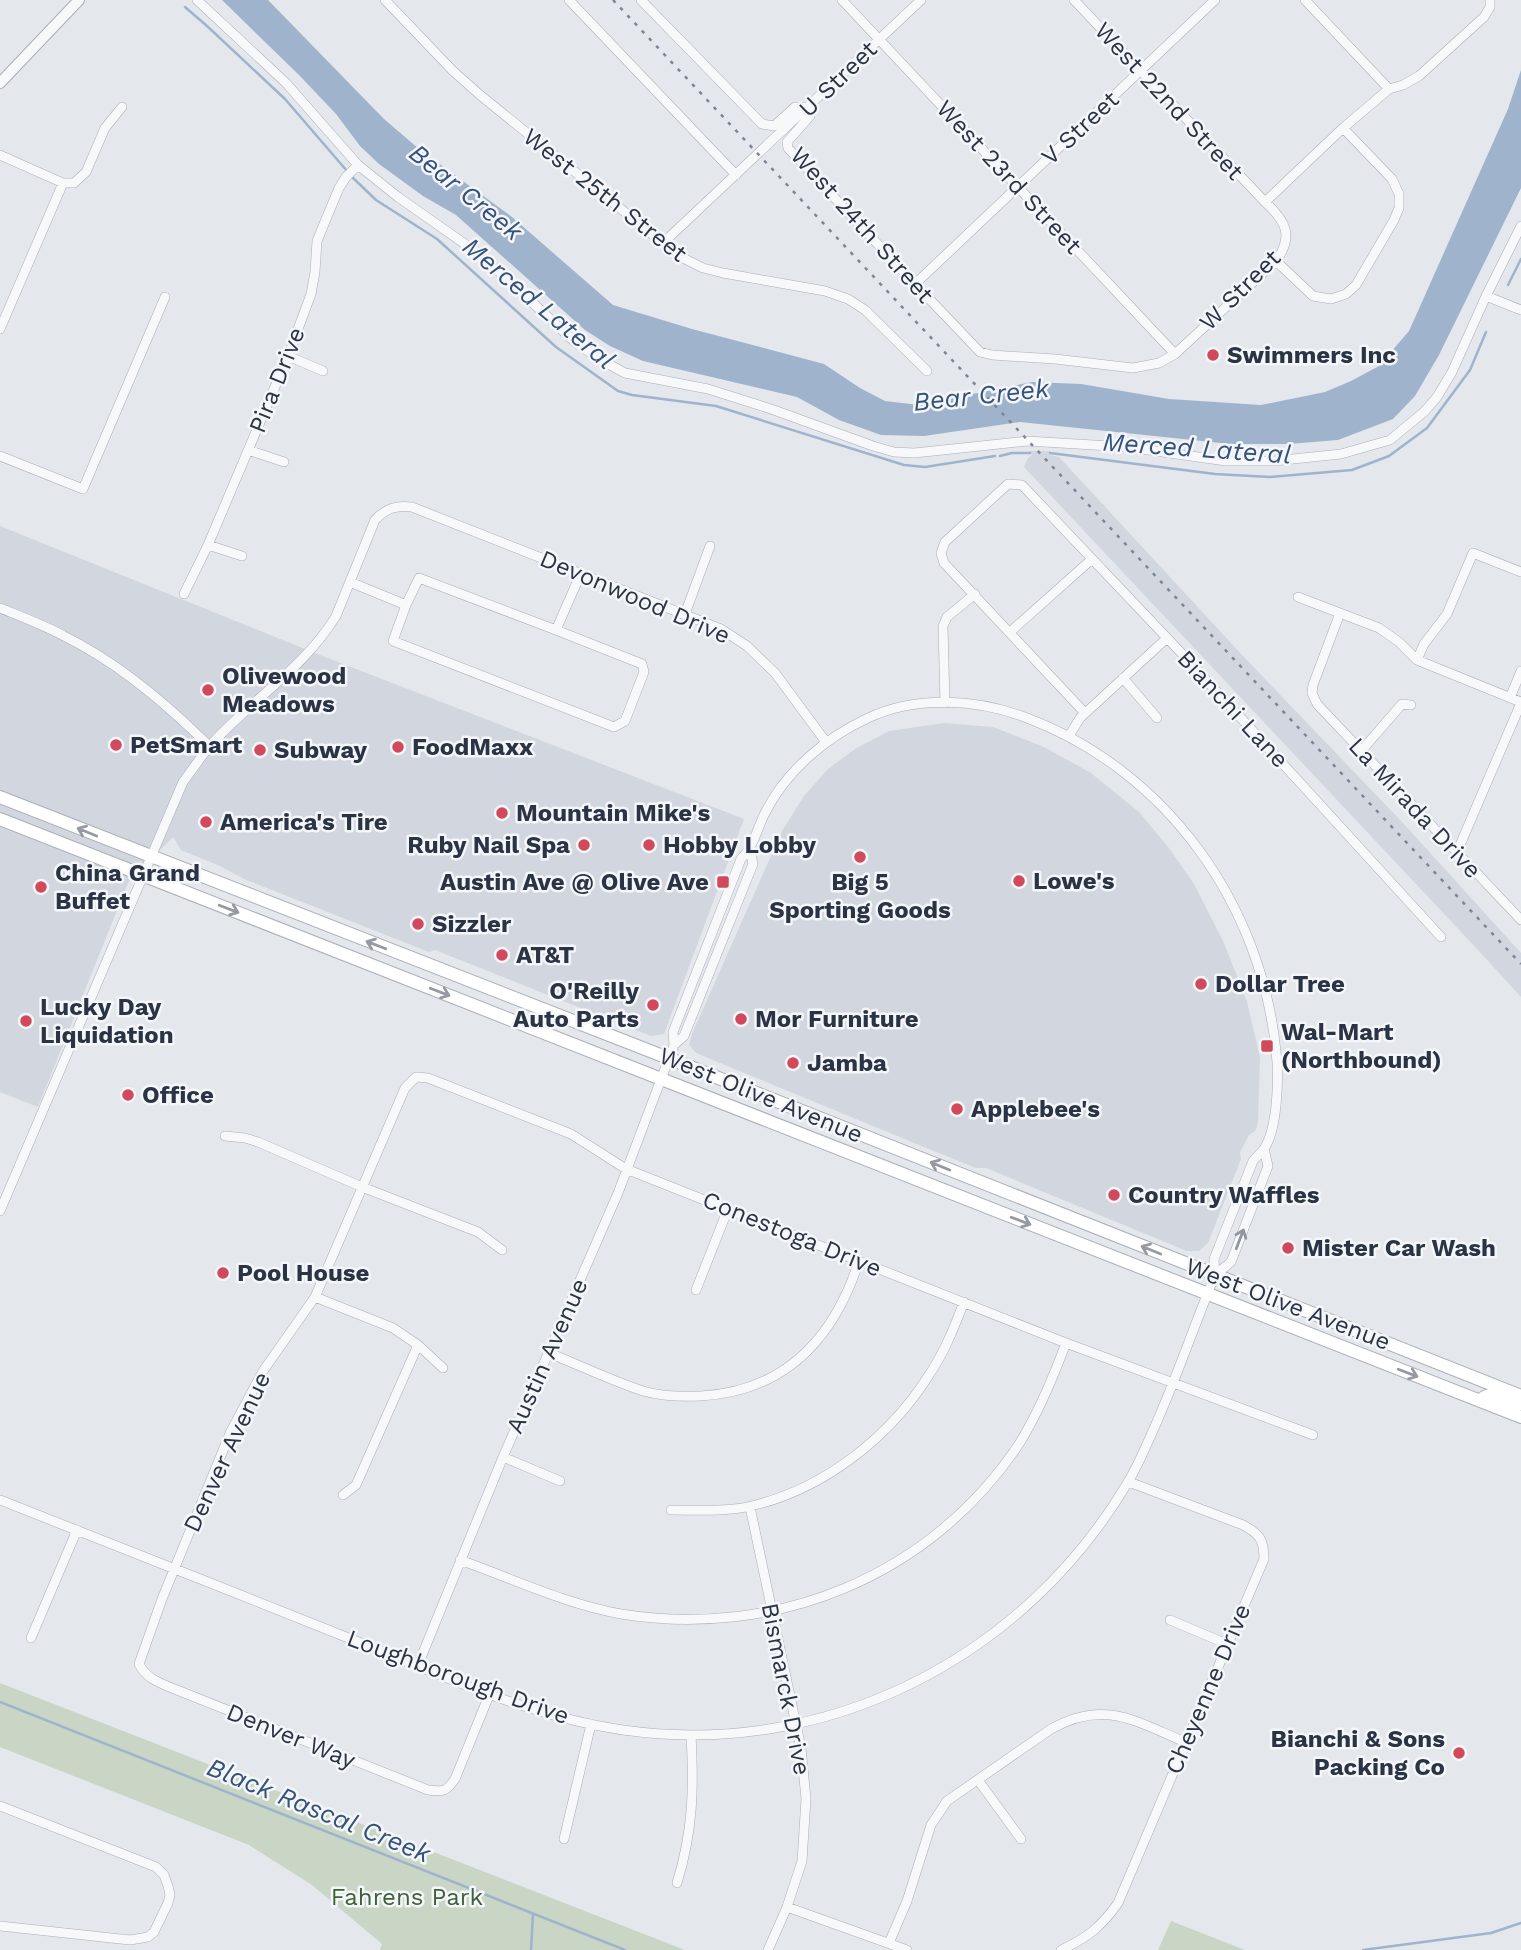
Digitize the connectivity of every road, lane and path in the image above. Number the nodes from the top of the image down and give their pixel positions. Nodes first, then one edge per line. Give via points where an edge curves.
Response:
1 (79, 0) edge
2 (197, 0) edge
3 (385, 0) edge
4 (569, 0) edge
5 (642, 0) edge
6 (842, 0) edge
7 (921, 0) edge
8 (1074, 0) edge
9 (1214, 0) edge
10 (1306, 0) edge
11 (1490, 3) edge
12 (879, 39) junction
13 (1140, 70) junction
14 (0, 83) edge
15 (1389, 89) junction
16 (122, 107) dead end
17 (809, 107) junction
18 (1343, 128) junction
19 (0, 155) edge
20 (352, 171) junction
21 (736, 175) junction
22 (63, 183) junction
23 (1017, 186) junction
24 (1265, 202) junction
25 (1521, 226) edge
26 (663, 243) junction
27 (1276, 261) junction
28 (915, 285) junction
29 (1486, 296) junction
30 (165, 297) dead end
31 (1521, 310) edge
32 (0, 329) edge
33 (981, 352) joint
34 (1175, 354) junction
35 (288, 356) junction
36 (323, 371) dead end
37 (928, 371) dead end
38 (248, 450) junction
39 (0, 456) edge
40 (284, 462) dead end
41 (208, 545) junction
42 (710, 546) dead end
43 (242, 556) dead end
44 (1092, 559) junction
45 (1521, 572) edge
46 (581, 573) junction
47 (350, 582) junction
48 (184, 594) dead end
49 (975, 594) junction
50 (1298, 597) dead end
51 (406, 604) junction
52 (0, 608) edge
53 (1340, 613) junction
54 (685, 614) junction
55 (556, 630) junction
56 (1010, 632) junction
57 (1167, 638) junction
58 (1417, 660) junction
59 (1521, 671) edge
60 (1123, 678) junction
61 (1510, 698) junction
62 (1521, 702) edge
63 (944, 703) junction
64 (1411, 705) dead end
65 (1086, 713) junction
66 (1157, 718) dead end
67 (1069, 736) junction
68 (826, 742) junction
69 (210, 747) junction
70 (1362, 750) junction
71 (0, 797) edge
72 (0, 819) edge
73 (750, 850) junction
74 (1457, 852) junction
75 (150, 857) junction
76 (142, 875) junction
77 (730, 888) junction
78 (1521, 920) edge
79 (711, 937) junction
80 (1441, 937) dead end
81 (723, 939) junction
82 (702, 992) junction
83 (674, 1045) junction
84 (668, 1058) junction
85 (416, 1077) joint
86 (661, 1079) junction
87 (225, 1136) dead end
88 (1264, 1149) junction
89 (626, 1169) junction
90 (362, 1187) junction
91 (728, 1209) junction
92 (0, 1211) edge
93 (502, 1250) dead end
94 (859, 1261) junction
95 (1215, 1275) junction
96 (696, 1290) dead end
97 (1207, 1294) junction
98 (315, 1297) junction
99 (964, 1303) junction
100 (1066, 1343) junction
101 (418, 1345) junction
102 (549, 1353) junction
103 (443, 1368) dead end
104 (1173, 1383) junction
105 (1521, 1396) edge
106 (1480, 1401) junction
107 (1521, 1405) edge
108 (1521, 1417) edge
109 (1313, 1435) dead end
110 (503, 1457) junction
111 (560, 1481) dead end
112 (1129, 1482) junction
113 (343, 1495) dead end
114 (0, 1500) edge
115 (750, 1507) junction
116 (671, 1510) dead end
117 (77, 1530) junction
118 (460, 1560) junction
119 (175, 1569) junction
120 (772, 1612) junction
121 (1170, 1620) dead end
122 (31, 1638) dead end
123 (1227, 1644) junction
124 (418, 1665) junction
125 (490, 1693) junction
126 (591, 1724) junction
127 (796, 1724) junction
128 (691, 1735) junction
129 (1185, 1742) junction
130 (978, 1780) junction
131 (0, 1806) edge
132 (564, 1839) dead end
133 (1021, 1839) dead end
134 (677, 1883) dead end
135 (787, 1907) junction
136 (0, 1926) edge
137 (889, 1943) junction
138 (768, 1950) edge
139 (907, 1950) edge
140 (1060, 1950) edge

1 - 14 street
2 - 20 street via 286,83
3 - 26 street, West 25th Street via 480,95
4 - 21 street
5 - 17 street, West 24th Street via 762,124 774,126 795,107
6 - 12 street, West 23rd Street
7 - 12 street, U Street
8 - 13 street, West 22nd Street
9 - 13 street, V Street
10 - 15 street
11 - 15 street via 1484,17 1419,76
12 - 17 street, U Street
12 - 23 street, West 23rd Street
13 - 23 street, V Street
13 - 24 street, West 22nd Street
15 - 18 street
16 - 22 street via 105,128 86,172 74,183
17 - 21 street, U Street
17 - 28 street, West 24th Street via 810,116 789,138 788,148
18 - 24 street
18 - 27 street via 1392,179 1399,194 1394,220 1356,285 1339,297 1313,296
19 - 22 street
20 - 29 street via 398,197 482,257 576,343 613,367 708,389 894,452 1027,441 1127,447 1226,461 1274,461 1366,448 1390,440 1437,397
20 - 35 street, Pira Drive via 339,188 317,241 311,293
21 - 26 street, U Street
22 - 32 street
23 - 28 street, V Street
23 - 34 street, West 23rd Street
24 - 27 street, W Street via 1286,229 1284,250
25 - 29 street
26 - 37 street, West 25th Street via 703,268 848,299
27 - 34 street, W Street
28 - 33 street, West 24th Street
29 - 31 street
30 - 39 street via 83,489
33 - 34 street, W Street via 1133,368
35 - 36 street
35 - 38 street, Pira Drive
38 - 40 street
38 - 41 street, Pira Drive
41 - 43 street
41 - 48 street, Pira Drive
42 - 54 street
44 - 49 street, Bianchi Lane via 1022,485 1008,484 945,542 944,563
44 - 56 street
44 - 57 street, Bianchi Lane
45 - 58 street via 1473,553 1447,614
46 - 47 street, Devonwood Drive via 402,506 375,520
46 - 54 street, Devonwood Drive
46 - 55 street
47 - 51 street
47 - 69 street via 336,616 318,642
49 - 56 street
49 - 63 street via 947,617 943,626
50 - 53 street
51 - 55 street via 419,578
51 - 55 street via 393,641 614,727 625,721 644,672 642,664
52 - 69 street via 92,651 169,708
53 - 58 street via 1387,633
53 - 70 street, La Mirada Drive via 1312,693
54 - 68 street, Devonwood Drive via 721,629 759,656
56 - 65 street
57 - 60 street
57 - 80 street, Bianchi Lane
58 - 61 street
59 - 61 street
60 - 65 street
60 - 66 street
61 - 62 street
62 - 74 street
63 - 67 street via 965,702 1014,712
63 - 68 street via 880,713
64 - 70 street via 1402,704
65 - 67 street
67 - 88 street, Loughborough Drive via 1132,778 1171,815 1198,848 1245,929 1270,1007 1278,1067 1275,1113
68 - 73 street, Austin Avenue via 794,770 776,794
69 - 75 street via 183,782
70 - 74 street, La Mirada Drive
75 -> 71 main road, West Olive Avenue
72 - 76 main road, West Olive Avenue
73 - 77 street, Austin Avenue via 741,859
73 - 81 street, Austin Avenue via 753,864
74 - 78 street, La Mirada Drive
75 - 76 street
84 -> 75 main road, West Olive Avenue
76 -> 86 main road, West Olive Avenue
76 - 92 street
77 - 79 street, Austin Avenue
77 - 81 street via 731,899 720,929
79 - 82 street via 700,979
79 - 83 street, Austin Avenue via 673,1032
81 - 82 street, Austin Avenue
82 - 83 street, Austin Avenue via 684,1036
83 - 84 street, Austin Avenue
84 - 86 street, Austin Avenue
95 -> 84 main road, West Olive Avenue
85 - 89 street, Conestoga Drive via 571,1135
85 - 90 street, Denver Avenue via 405,1088
86 - 89 street, Austin Avenue
86 -> 97 main road, West Olive Avenue
87 - 90 street via 258,1142
88 - 95 street, Loughborough Drive via 1253,1161 1214,1259
95 -> 88 street, Loughborough Drive via 1231,1262 1261,1186 1268,1166
89 - 91 street, Conestoga Drive
89 - 102 street, Austin Avenue
90 - 93 street via 478,1233
90 - 98 street, Denver Avenue
91 - 94 street, Conestoga Drive
91 - 96 street
94 - 99 street, Conestoga Drive
94 - 102 street via 843,1305 821,1337 774,1377 754,1385 719,1395 682,1397 644,1391
95 - 97 street, Loughborough Drive
95 - 105 main road, West Olive Avenue
97 - 104 street, Loughborough Drive
97 -> 106 main road, West Olive Avenue
98 - 101 street via 393,1328
98 - 119 street, Denver Avenue via 263,1371 238,1417
99 - 100 street, Conestoga Drive
99 - 115 street via 930,1374 879,1436 823,1477
100 - 104 street, Conestoga Drive
100 - 120 street via 1020,1442 1002,1468 943,1528 876,1575
101 - 103 street
101 - 113 street via 356,1485
102 - 110 street, Austin Avenue
104 - 109 street, Conestoga Drive
104 - 112 street, Loughborough Drive
106 - 107 main road via 1492,1394
106 - 108 main road, West Olive Avenue
110 - 111 street
110 - 118 street, Austin Avenue
112 - 123 street, Cheyenne Drive via 1256,1532 1264,1546 1264,1559
112 - 127 street, Loughborough Drive via 1068,1566 993,1634 911,1684 866,1704
114 - 117 street, Loughborough Drive
115 - 116 street
115 - 120 street, Bismarck Drive
117 - 119 street, Loughborough Drive
117 - 122 street
118 - 120 street via 584,1606 621,1614 696,1620
118 - 124 street, Austin Avenue
119 - 124 street, Loughborough Drive
119 - 125 street, Denver Way via 139,1664 151,1679 428,1790 442,1792 450,1787
120 - 127 street, Bismarck Drive
121 - 123 street
123 - 129 street, Cheyenne Drive
124 - 125 street, Loughborough Drive
125 - 126 street, Loughborough Drive
126 - 128 street, Loughborough Drive
126 - 132 street
127 - 128 street, Loughborough Drive
127 - 135 street, Bismarck Drive via 806,1822 802,1861
128 - 134 street via 690,1832
129 - 130 street via 1127,1717 1091,1714 1051,1729
129 - 140 street, Cheyenne Drive via 1118,1903 1084,1940
130 - 133 street
130 - 137 street via 947,1801 931,1825
131 - 136 street via 152,1866 163,1875 170,1895 158,1928 148,1937 130,1940
135 - 137 street
135 - 138 street, Bismarck Drive
137 - 139 street

